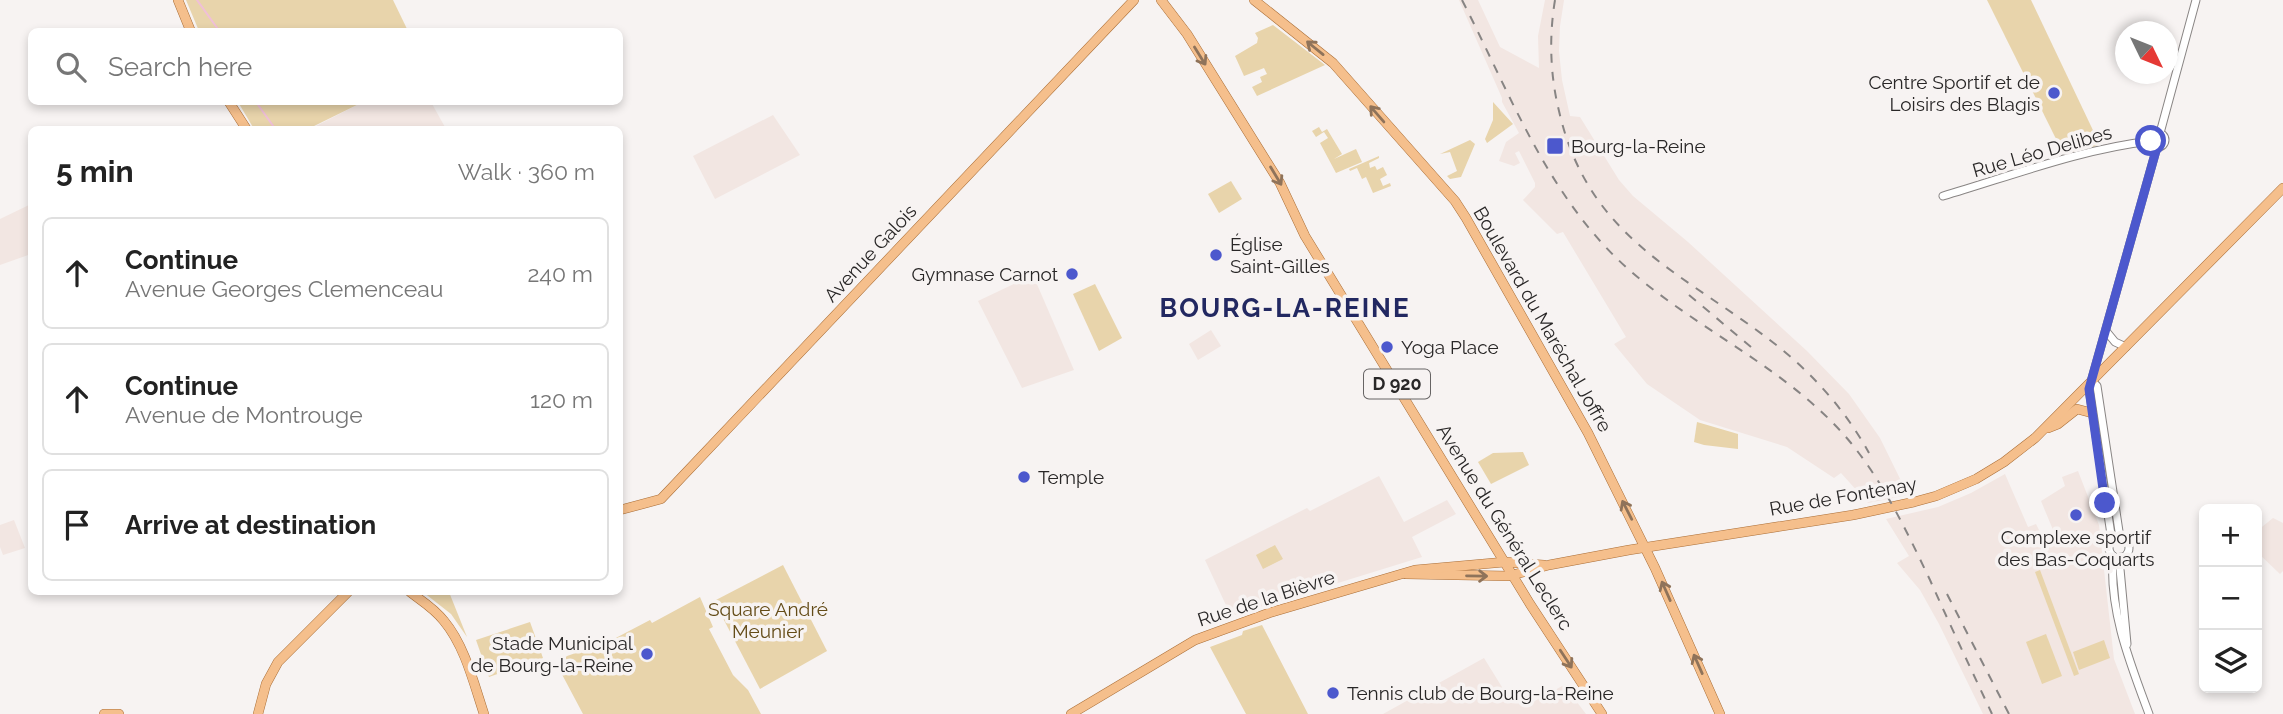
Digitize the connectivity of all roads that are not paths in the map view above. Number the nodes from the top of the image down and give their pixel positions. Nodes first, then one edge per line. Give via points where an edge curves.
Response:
1 (178, 0) edge
2 (1134, 0) edge
3 (1161, 0) edge
4 (1254, 0) edge
5 (2196, 0) edge
6 (189, 28) edge
7 (231, 105) edge
8 (244, 126) edge
9 (2154, 144) junction
10 (2283, 188) edge
11 (1943, 196) dead end
12 (2106, 331) junction
13 (2126, 347) junction
14 (2092, 381) junction
15 (2092, 413) junction
16 (2043, 430) junction
17 (623, 509) edge
18 (2116, 540) junction
19 (1645, 547) junction
20 (2117, 556) junction
21 (1505, 562) junction
22 (1549, 565) junction
23 (1406, 574) junction
24 (1513, 575) junction
25 (345, 595) edge
26 (414, 595) edge
27 (104, 714) edge
28 (119, 714) edge
29 (258, 714) edge
30 (484, 714) edge
31 (1070, 714) edge
32 (1602, 714) edge
33 (1720, 714) edge
34 (2149, 714) edge

1 - 6 main road
2 - 17 main road, Avenue Galois via 661,499
3 -> 21 main road, Avenue du Général Leclerc / D 920 via 1280,183 1305,236
19 -> 4 main road, Boulevard du Maréchal Joffre via 1556,373 1455,201 1333,63
5 - 9 street
7 - 8 main road
9 - 11 street, Rue Léo Delibes via 2125,144
9 - 12 street
10 - 13 main road, Rue de Fontenay
12 - 13 street
12 - 14 street
13 - 14 main road, Rue de Fontenay
14 - 15 street
14 - 16 main road, Rue de Fontenay
14 - 18 street via 2097,386
15 - 16 main road via 2077,409
15 - 18 street
16 - 19 main road, Rue de Fontenay via 1987,473 1926,499
18 - 20 street via 2109,550
18 - 20 street via 2129,545 2126,554
19 - 22 main road, Rue de Fontenay
33 -> 19 main road, Boulevard du Maréchal Joffre
20 - 34 street via 2127,649
21 - 22 main road, Rue de la Bièvre
21 - 23 main road, Rue de la Bièvre
21 - 24 main road, Avenue du Général Leclerc / D 920
22 - 24 main road, Rue de la Bièvre
23 -> 24 main road, Rue de la Bièvre
23 - 31 main road, Rue de la Bièvre via 1217,630
24 -> 32 main road, Avenue du Général Leclerc / D 920
25 - 29 main road via 278,662
26 - 30 main road via 450,628
27 - 28 main road

